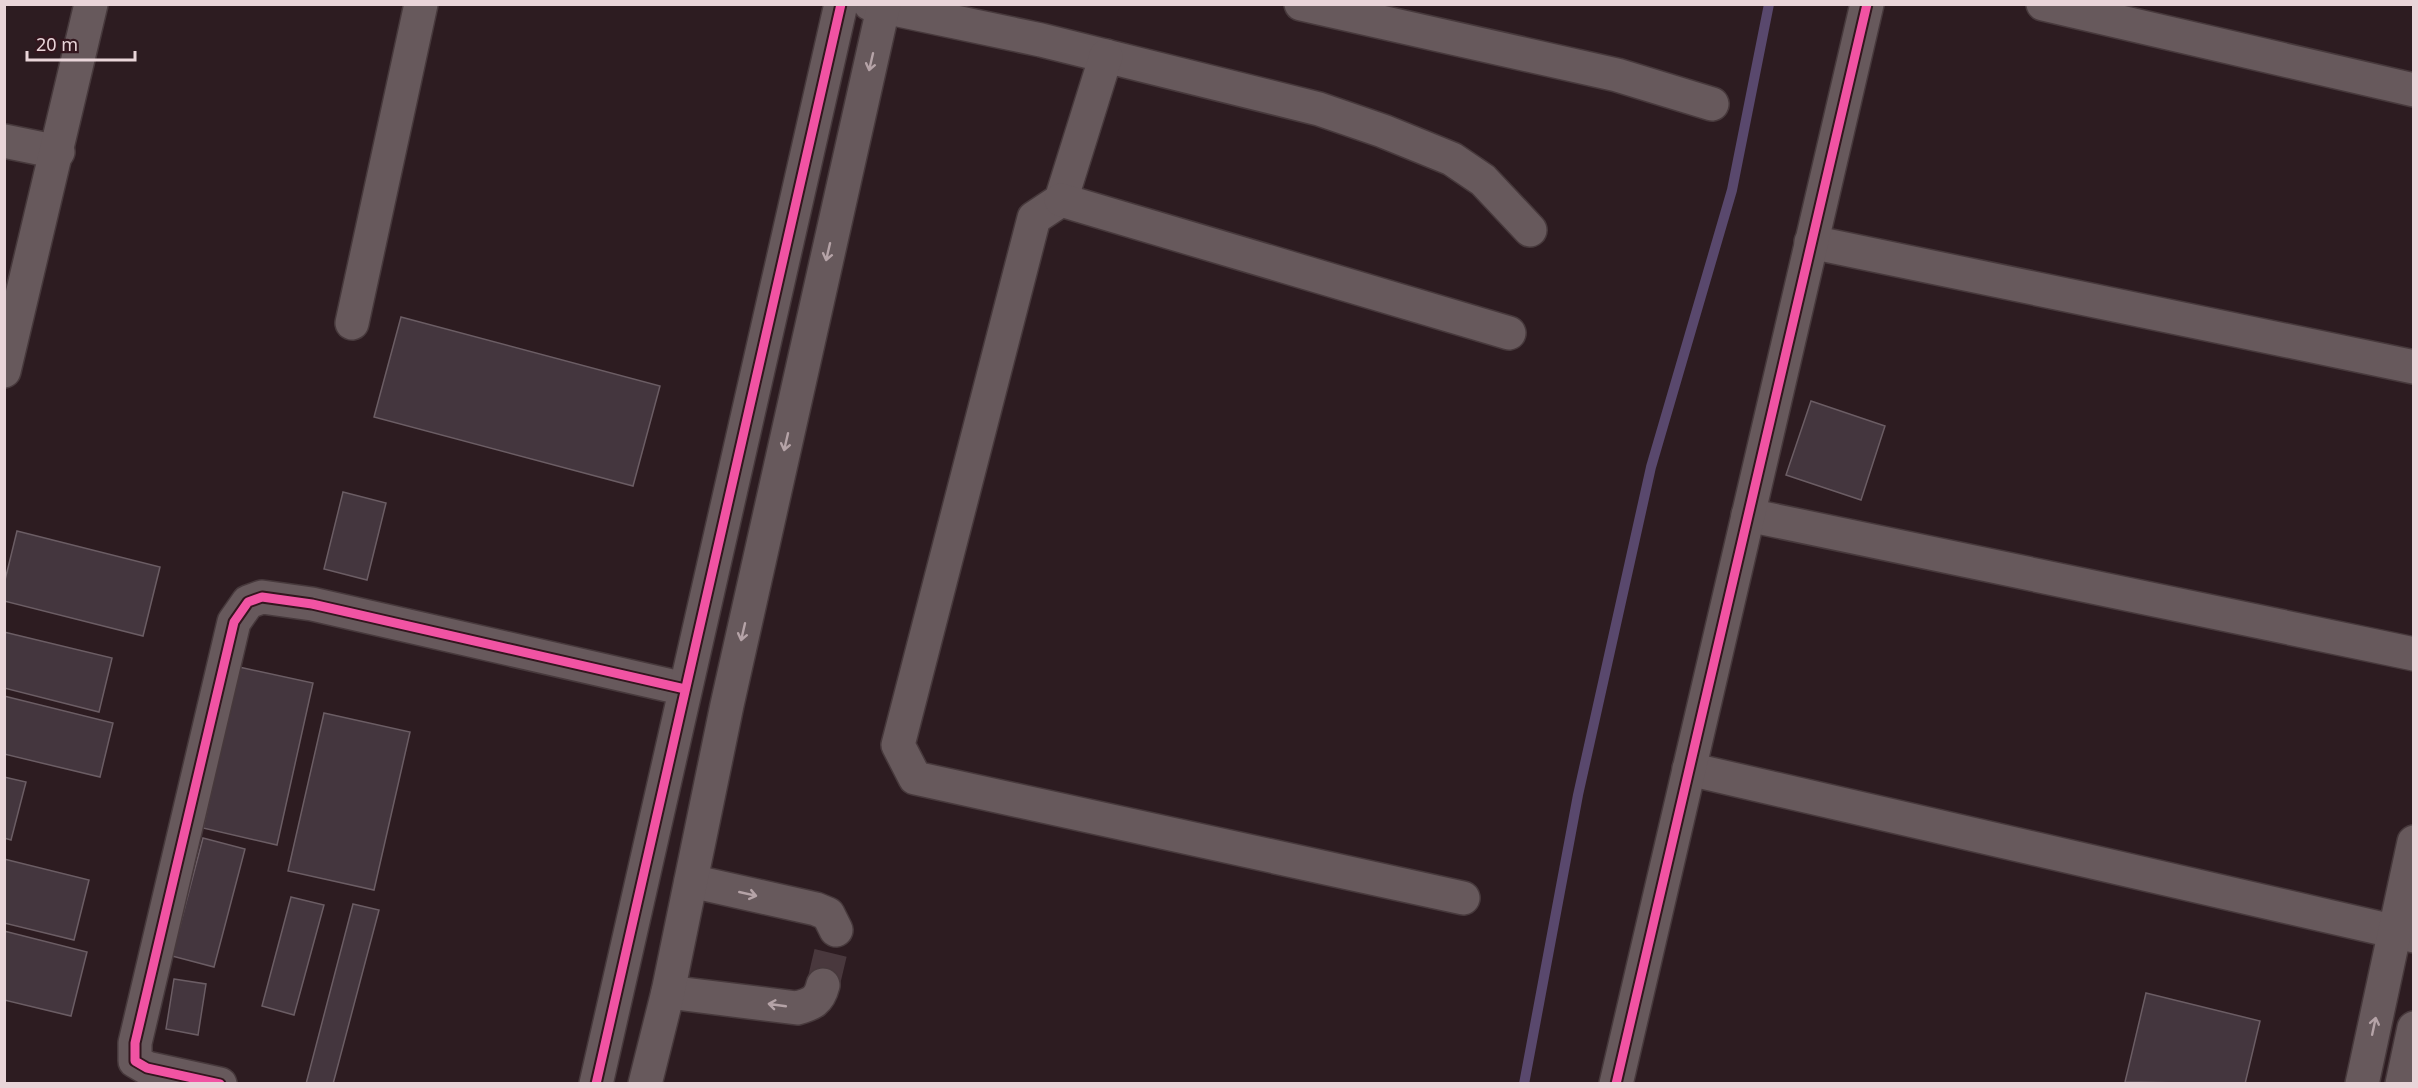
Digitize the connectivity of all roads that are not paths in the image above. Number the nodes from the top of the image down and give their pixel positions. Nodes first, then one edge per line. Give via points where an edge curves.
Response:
1 (91, 4) edge
2 (421, 4) edge
3 (841, 4) edge
4 (1301, 4) edge
5 (1867, 4) edge
6 (2043, 4) edge
7 (879, 5) edge
8 (1106, 56) junction
9 (2414, 90) edge
10 (1712, 104) dead end
11 (4, 141) edge
12 (58, 152) junction
13 (1061, 200) junction
14 (1530, 230) dead end
15 (1811, 242) junction
16 (352, 323) dead end
17 (1509, 333) dead end
18 (2414, 367) edge
19 (4, 371) edge
20 (1748, 515) junction
21 (2414, 654) edge
22 (685, 689) junction
23 (1689, 769) junction
24 (2414, 842) edge
25 (691, 881) junction
26 (1463, 898) dead end
27 (836, 930) dead end
28 (2404, 934) edge
29 (823, 985) tunnel mouth
30 (669, 992) junction
31 (2414, 1028) edge
32 (220, 1083) edge
33 (596, 1083) edge
34 (645, 1083) edge
35 (1616, 1083) edge
36 (2362, 1083) edge
37 (2402, 1083) edge

1 - 12 street
2 - 16 street
3 - 22 street
4 - 10 street via 1617,75
5 - 15 street
6 - 9 street
7 - 8 street
7 -> 25 street
8 - 13 street
8 - 14 street via 1318,109 1442,155 1483,180
11 - 12 street
12 - 19 street
13 - 17 street
13 - 26 street via 1034,218 898,745 915,778
15 - 18 street
15 - 20 street
20 - 21 street
20 - 23 street
22 - 32 street via 312,603 262,597 248,602 234,622 135,1043 135,1061 147,1068
22 - 33 street
23 - 28 street
23 - 35 street
24 - 28 street
25 -> 27 street via 816,909 828,914
25 - 30 street
36 -> 28 street
29 -> 30 street via 820,997 812,1005 797,1008
30 - 34 street
31 - 37 street

